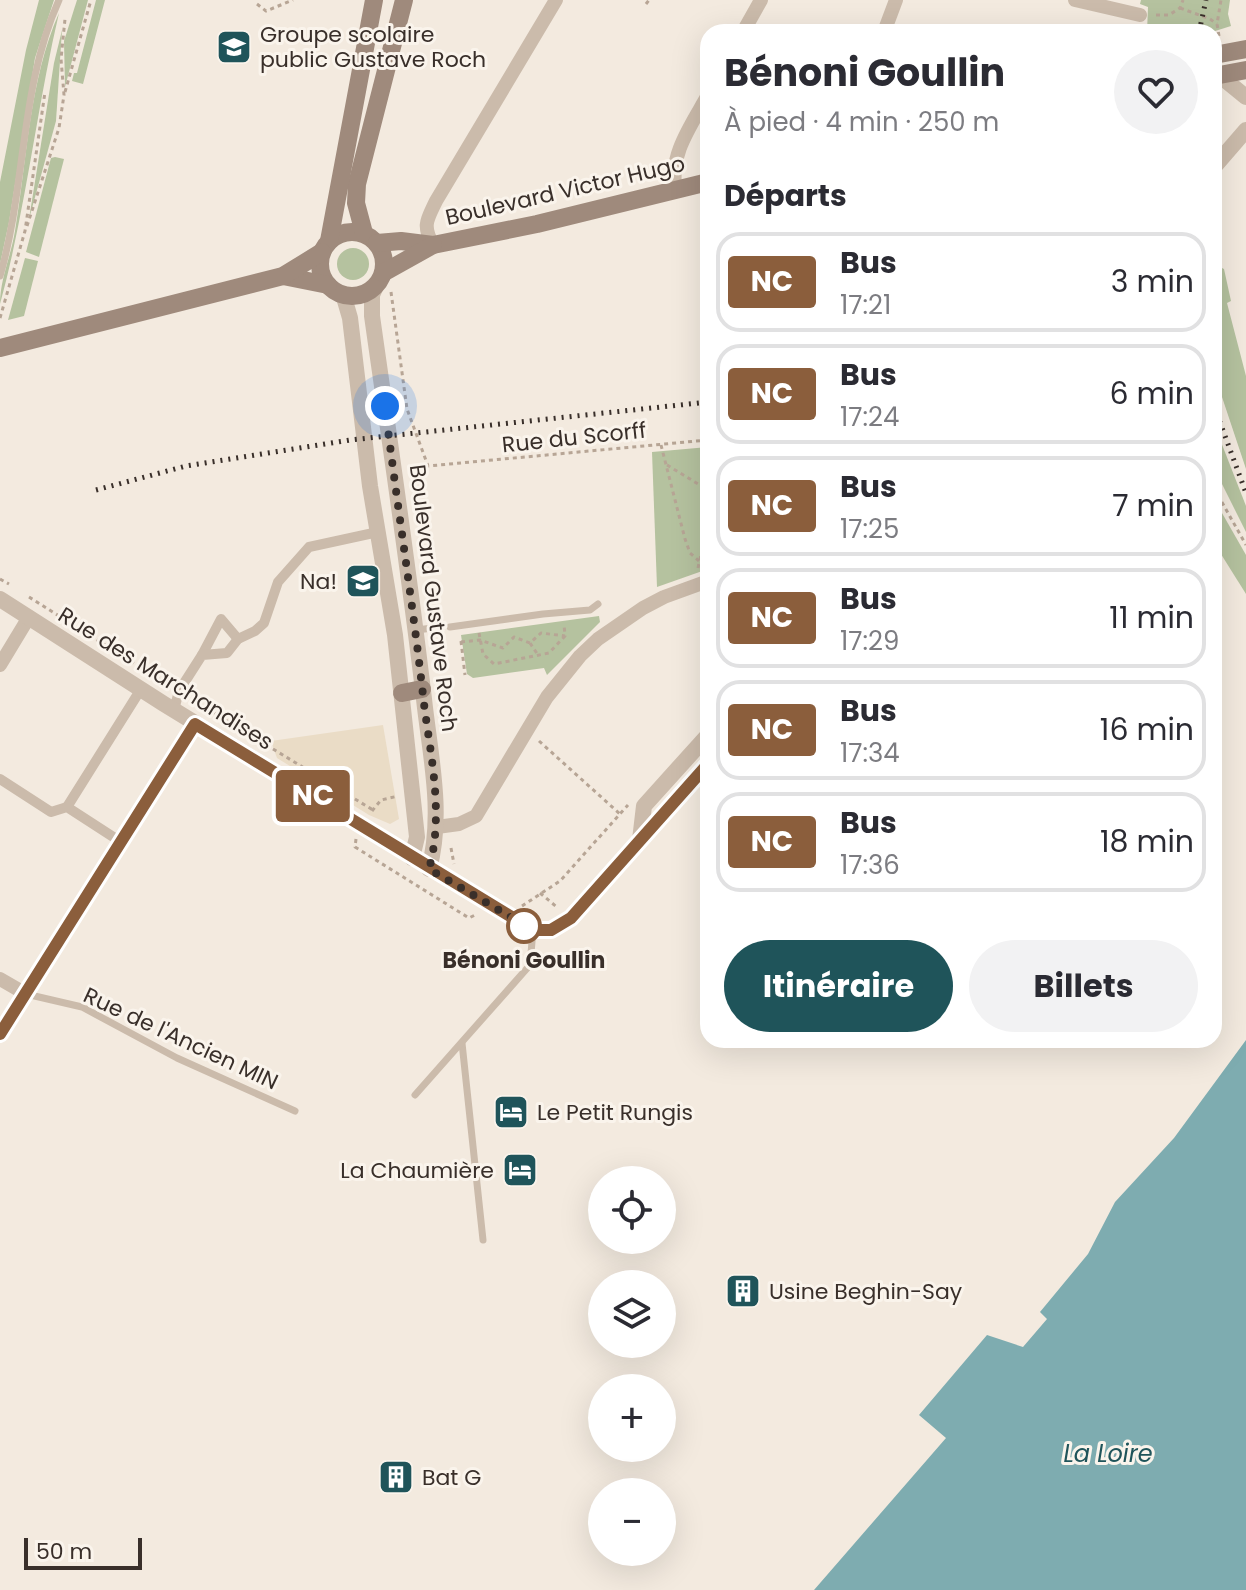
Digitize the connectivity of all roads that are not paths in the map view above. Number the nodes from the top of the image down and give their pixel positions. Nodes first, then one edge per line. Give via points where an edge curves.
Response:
1 (59, 0) edge
2 (374, 0) edge
3 (404, 0) edge
4 (556, 0) edge
5 (761, 0) edge
6 (896, 0) edge
7 (1075, 0) edge
8 (1140, 15) road end
9 (748, 24) edge
10 (887, 24) edge
11 (1246, 49) edge
12 (1222, 53) edge
13 (1246, 70) edge
14 (1222, 75) edge
15 (1222, 80) edge
16 (1246, 97) edge
17 (700, 110) edge
18 (1246, 130) edge
19 (1222, 158) edge
20 (700, 184) edge
21 (676, 189) junction
22 (370, 238) junction
23 (433, 245) junction
24 (325, 246) junction
25 (0, 276) edge
26 (283, 276) junction
27 (379, 279) junction
28 (336, 290) junction
29 (2, 349) edge
30 (378, 532) junction
31 (700, 584) edge
32 (0, 599) edge
33 (598, 604) dead end
34 (29, 617) junction
35 (454, 626) road end
36 (238, 639) junction
37 (202, 655) junction
38 (0, 665) edge
39 (141, 689) junction
40 (422, 689) junction
41 (402, 693) junction
42 (174, 710) junction
43 (195, 724) junction
44 (700, 744) edge
45 (700, 773) edge
46 (0, 779) edge
47 (67, 807) junction
48 (442, 826) junction
49 (640, 840) junction
50 (121, 842) junction
51 (412, 858) junction
52 (429, 869) junction
53 (533, 930) junction
54 (0, 979) edge
55 (26, 994) junction
56 (0, 1034) edge
57 (462, 1043) junction
58 (415, 1095) dead end
59 (295, 1111) dead end
60 (483, 1240) dead end

1 - 25 lane via 39,60
2 - 24 main road
3 - 22 main road via 357,184 356,203
4 - 23 street via 436,201 426,222
5 - 9 street
6 - 10 street
7 - 8 street
11 - 12 main road
13 - 14 main road
15 - 16 street
17 - 21 street via 678,153
18 - 19 street
20 - 21 main road, Boulevard Victor Hugo
21 - 23 main road, Boulevard Victor Hugo
22 - 23 main road, Boulevard Victor Hugo
22 - 24 main road via 349,231
22 - 27 main road via 383,254
23 - 27 main road, Boulevard Victor Hugo
24 - 26 main road
24 - 28 main road via 320,269
26 - 28 main road
26 - 29 main road
27 - 28 main road via 364,294
27 - 40 street, Boulevard Gustave Roch via 372,316 424,629
28 - 30 street, Boulevard Gustave Roch via 350,318
30 - 36 street via 309,547 278,582 264,623
30 - 41 street, Boulevard Gustave Roch
31 - 48 street via 643,608 598,639 560,678 476,816
32 - 34 street, Rue des Marchandises
33 - 35 lane via 590,610
34 - 38 street
34 - 39 street, Rue des Marchandises
36 - 37 street via 227,653
36 - 37 street via 221,619
37 - 42 street via 179,691
39 - 42 street, Rue des Marchandises
39 - 47 street
40 - 41 main road
40 - 48 street, Boulevard Gustave Roch
41 - 51 street, Boulevard Gustave Roch via 417,837
42 - 43 street, Rue des Marchandises
43 - 50 street
43 - 51 street, Rue des Marchandises
44 - 49 street via 644,806
45 - 49 street
46 - 47 street via 51,812
47 - 50 street
48 - 52 street, Boulevard Gustave Roch
49 - 53 street via 571,918 551,930
50 - 55 street
51 - 52 street, Rue des Marchandises
52 - 53 street, Rue des Marchandises
53 - 57 lane via 530,965
54 - 55 street
55 - 56 street
55 - 59 lane, Rue de l'Ancien MIN via 82,1007 177,1058
57 - 58 lane
57 - 60 lane

